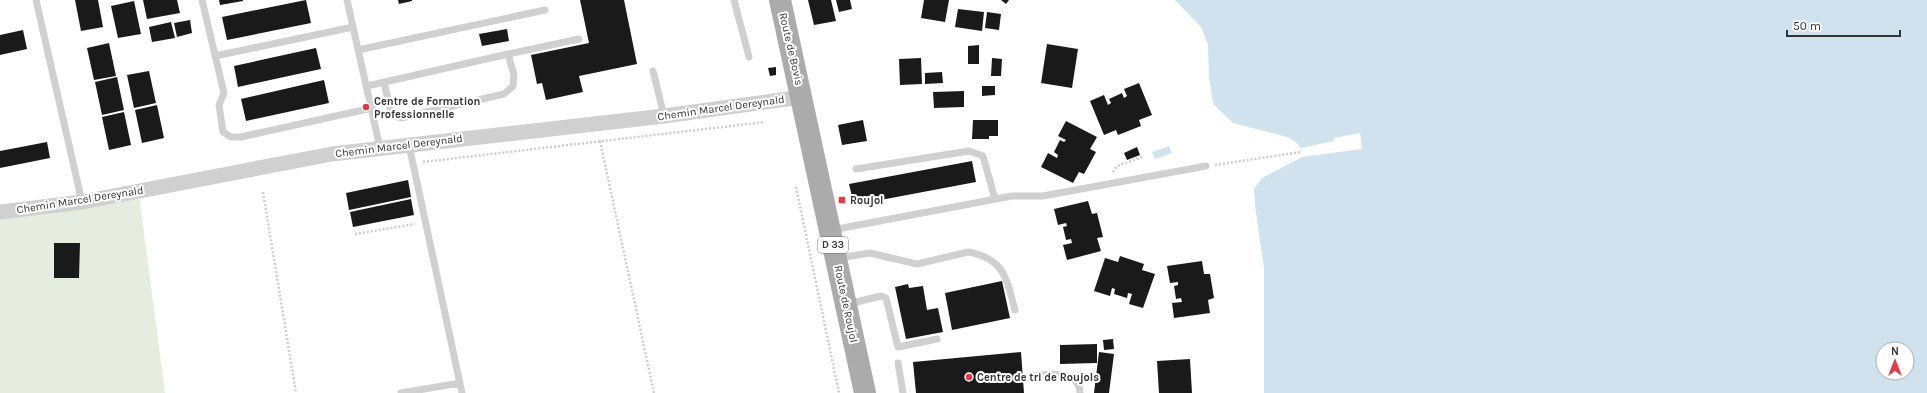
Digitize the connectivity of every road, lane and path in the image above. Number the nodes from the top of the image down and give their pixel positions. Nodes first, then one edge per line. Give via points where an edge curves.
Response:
1 (36, 0) edge
2 (202, 0) edge
3 (347, 0) edge
4 (734, 0) edge
5 (780, 0) edge
6 (545, 10) dead end
7 (353, 27) junction
8 (579, 39) dead end
9 (358, 50) junction
10 (508, 54) junction
11 (215, 56) junction
12 (749, 57) dead end
13 (653, 71) dead end
14 (384, 83) junction
15 (367, 86) junction
16 (802, 97) junction
17 (372, 108) junction
18 (664, 116) junction
19 (765, 122) dead end
20 (600, 141) junction
21 (409, 145) junction
22 (380, 148) junction
23 (1302, 152) dead end
24 (1142, 157) dead end
25 (413, 163) junction
26 (1206, 166) joint
27 (856, 169) dead end
28 (1112, 184) junction
29 (796, 187) dead end
30 (263, 192) dead end
31 (995, 199) junction
32 (82, 202) junction
33 (0, 212) edge
34 (426, 222) junction
35 (830, 231) junction
36 (355, 234) dead end
37 (836, 258) junction
38 (846, 304) junction
39 (1015, 310) dead end
40 (937, 339) dead end
41 (898, 363) dead end
42 (1033, 376) dead end
43 (460, 383) junction
44 (296, 393) edge
45 (401, 393) edge
46 (462, 393) edge
47 (654, 393) edge
48 (839, 393) edge
49 (865, 393) edge
50 (903, 393) edge
51 (1080, 393) edge

1 - 32 lane
2 - 11 lane
3 - 7 lane
4 - 12 lane
5 - 16 main road, Route de Bovis / D 33
6 - 9 lane
7 - 9 lane
7 - 11 lane
8 - 10 lane
9 - 15 lane
10 - 14 lane
10 - 14 lane via 514,75 513,86 504,94 400,118 394,116 391,111
11 - 17 lane via 224,93 219,106 223,132 231,136 241,137
13 - 18 lane
14 - 15 lane
15 - 17 lane
16 - 18 street, Chemin Marcel Dereynald
16 - 35 main road, Route de Roujol / D 33
17 - 22 lane
18 - 21 street, Chemin Marcel Dereynald
19 - 20 path
20 - 25 path
20 - 47 path
21 - 22 street, Chemin Marcel Dereynald
21 - 25 lane
22 - 32 street, Chemin Marcel Dereynald via 332,154
23 - 26 path
24 - 28 path via 1117,166 1110,176
25 - 34 lane
26 - 28 lane
27 - 31 lane via 969,151 977,152 983,156
28 - 31 lane via 1043,196
29 - 48 path
30 - 44 path
31 - 35 lane
32 - 33 street, Chemin Marcel Dereynald
34 - 36 path
34 - 43 lane
35 - 37 main road, Route de Roujol / D 33
37 - 38 main road, Route de Roujol / D 33
37 - 39 lane via 870,253 917,264 968,252 993,262 1003,270
38 - 40 lane via 881,296 886,298 898,347
38 - 49 main road, Route de Roujol / D 33
41 - 50 lane
42 - 51 lane via 1066,375 1074,380
43 - 45 lane
43 - 46 lane

